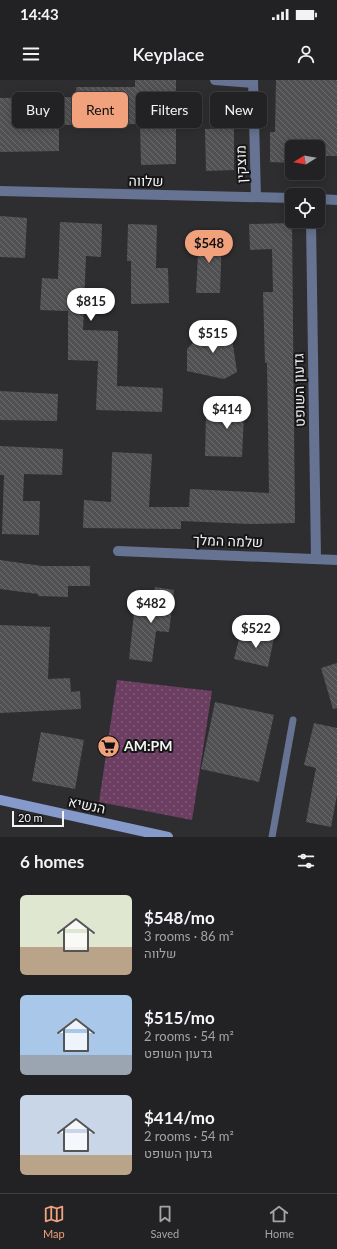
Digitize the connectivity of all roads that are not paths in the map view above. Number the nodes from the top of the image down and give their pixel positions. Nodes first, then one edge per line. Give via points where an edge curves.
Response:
1 (215, 80) edge
2 (253, 82) edge
3 (0, 191) edge
4 (256, 197) junction
5 (285, 198) edge
6 (325, 199) edge
7 (337, 200) edge
8 (311, 228) edge
9 (118, 551) dead end
10 (316, 559) junction
11 (337, 560) edge
12 (293, 720) dead end
13 (0, 800) edge
14 (168, 837) edge
15 (272, 837) edge

1 - 2 street, מוצקין
2 - 4 street, מוצקין
3 - 4 street, שלווה
4 - 5 street, שלווה
6 - 7 street
8 - 10 street, גדעון השופט
9 - 10 street, שלמה המלך
10 - 11 street, שלמה המלך
12 - 15 lane
13 - 14 street, הנשיא

